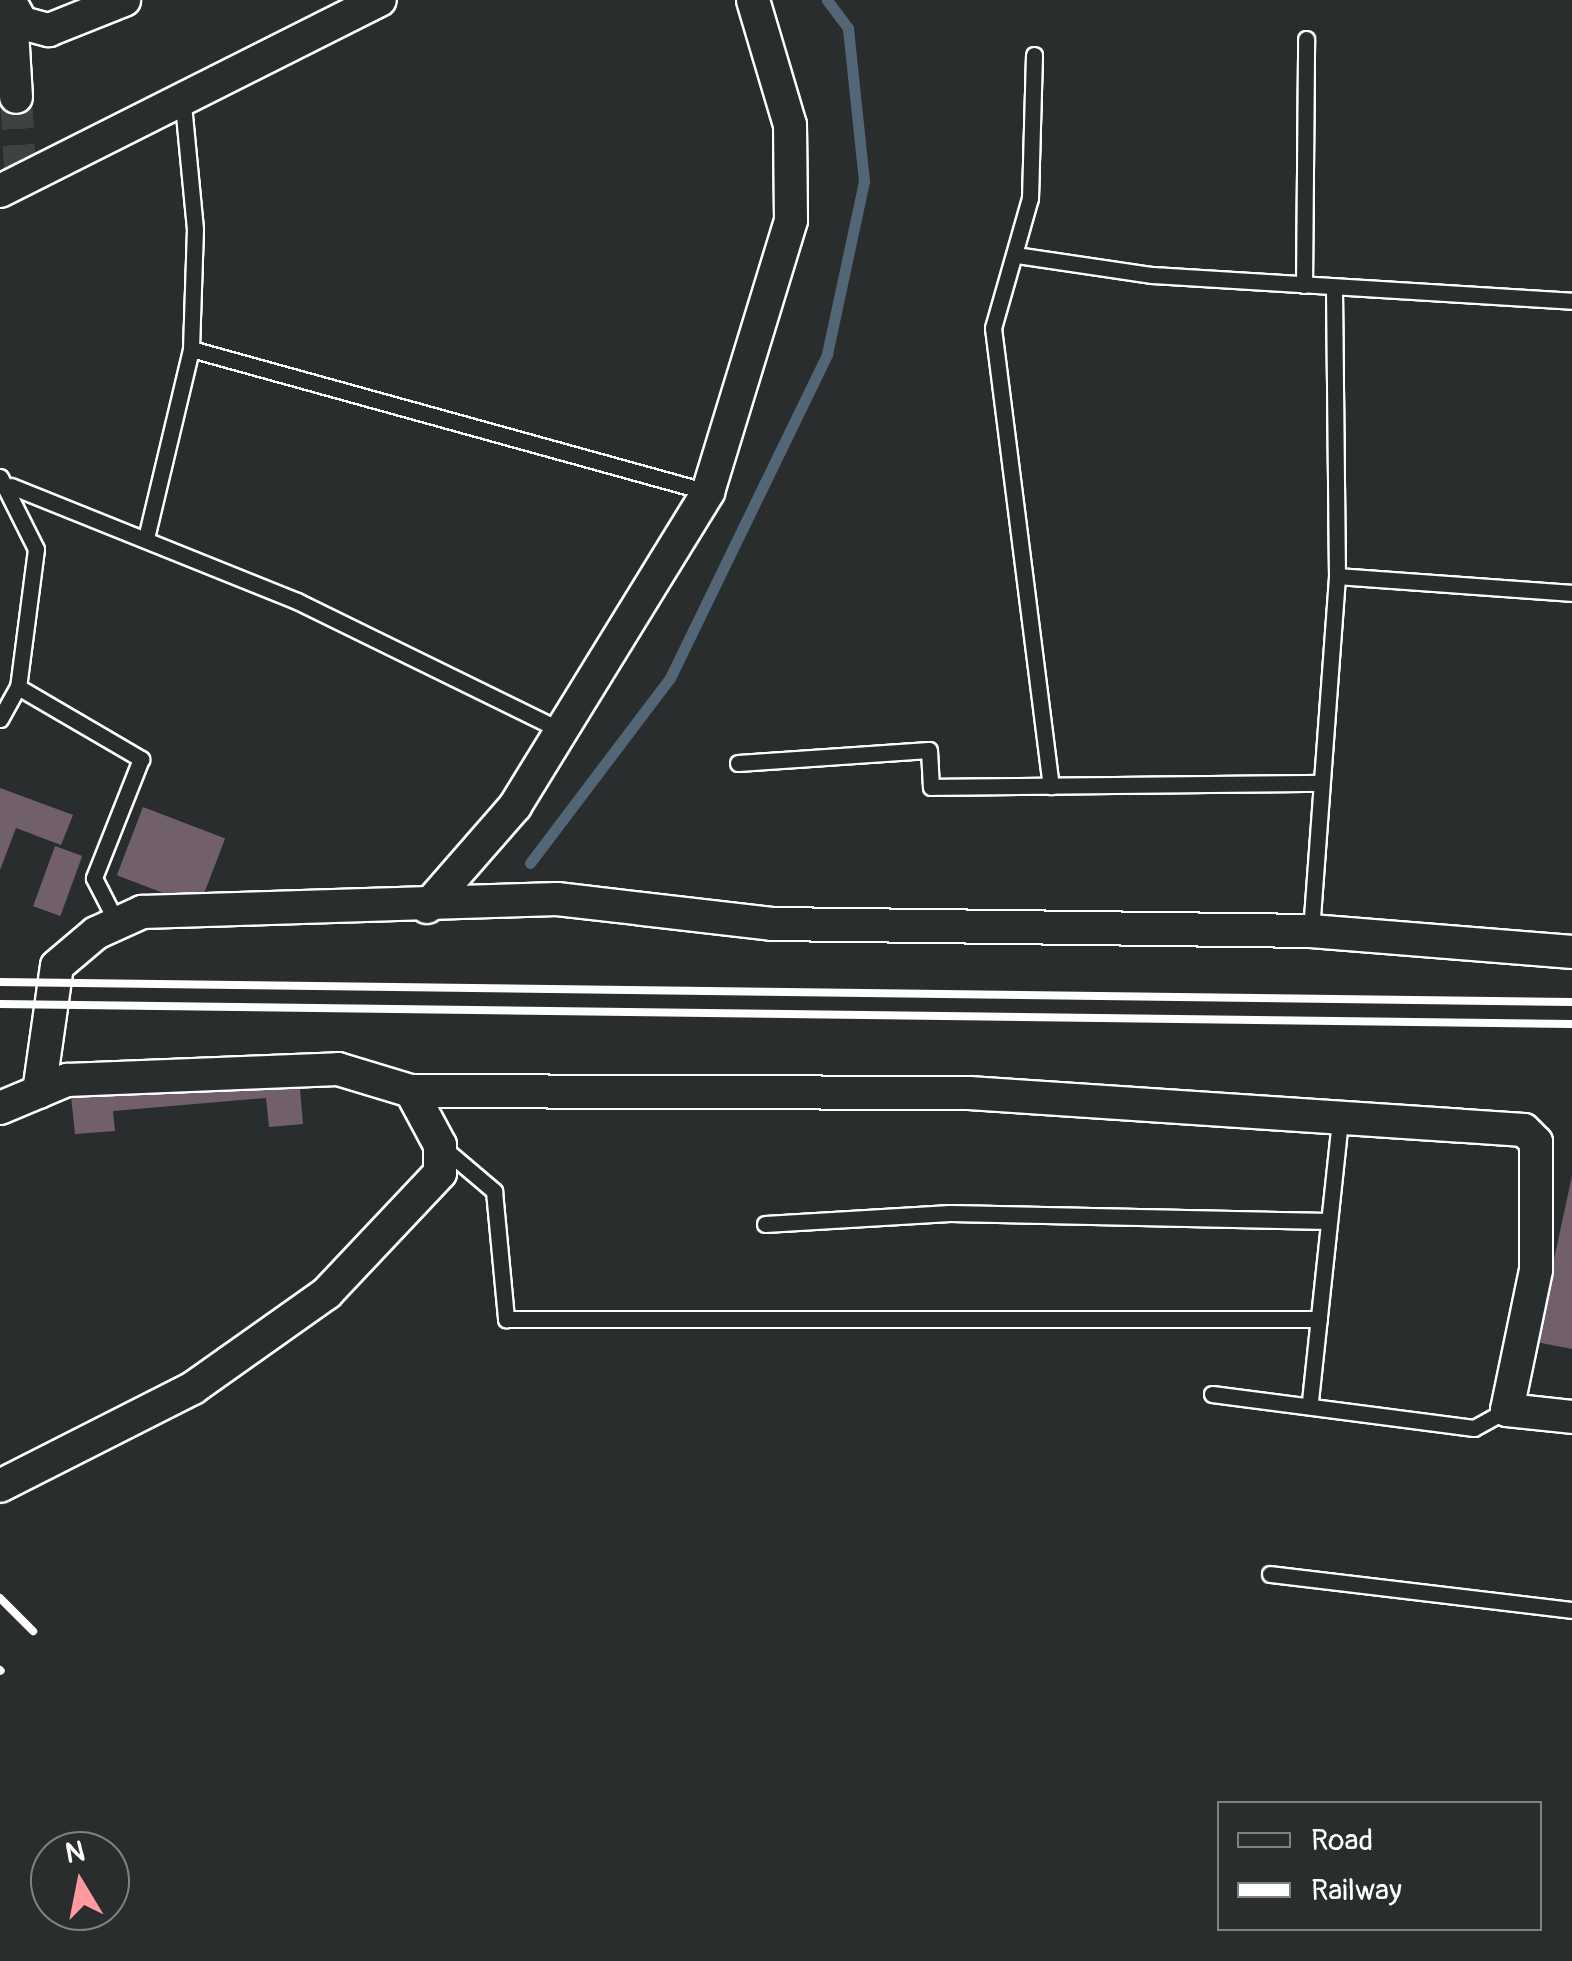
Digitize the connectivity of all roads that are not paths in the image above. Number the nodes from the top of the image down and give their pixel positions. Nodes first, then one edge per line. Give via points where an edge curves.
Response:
1 (124, 0) edge
2 (380, 0) edge
3 (753, 0) edge
4 (10, 7) edge
5 (1306, 39) dead end
6 (1034, 55) dead end
7 (16, 97) tunnel mouth
8 (182, 104) junction
9 (14, 180) edge
10 (1016, 255) junction
11 (1304, 285) junction
12 (1334, 287) junction
13 (1572, 301) edge
14 (191, 349) junction
15 (5, 482) edge
16 (708, 492) junction
17 (147, 534) junction
18 (1337, 576) junction
19 (1572, 593) edge
20 (18, 688) junction
21 (0, 719) edge
22 (564, 732) junction
23 (738, 763) dead end
24 (1322, 783) junction
25 (1051, 786) junction
26 (426, 907) junction
27 (117, 923) junction
28 (1310, 931) junction
29 (1572, 952) edge
30 (39, 1092) junction
31 (411, 1092) junction
32 (0, 1108) edge
33 (1340, 1118) junction
34 (440, 1145) junction
35 (1328, 1222) junction
36 (765, 1224) dead end
37 (1319, 1319) junction
38 (1212, 1394) dead end
39 (1310, 1401) junction
40 (1506, 1410) junction
41 (1572, 1418) edge
42 (0, 1486) edge
43 (1270, 1574) dead end
44 (1572, 1610) edge

1 - 4 street via 49,30
2 - 8 street
3 - 16 street via 790,124 791,220
4 - 7 street
5 - 11 lane
6 - 10 lane via 1030,198
8 - 9 street
8 - 14 lane via 195,229
10 - 11 lane
10 - 25 lane via 993,328
11 - 12 lane
12 - 13 lane
12 - 18 lane
14 - 16 lane
14 - 17 lane
15 - 17 lane
15 - 20 lane via 36,549
16 - 22 street
17 - 22 lane
18 - 19 lane
18 - 24 lane
20 - 21 lane
20 - 27 lane via 141,758 94,878
22 - 26 street via 515,806
23 - 25 lane via 929,750 932,787
24 - 25 lane
24 - 28 lane
26 - 27 street via 142,912
26 - 28 street via 557,899 772,924
27 - 30 street via 57,966
28 - 29 street
30 - 31 street via 66,1080 338,1069
30 - 32 street
31 - 33 street via 969,1093
31 - 34 street
33 - 35 lane
33 - 40 street via 1524,1130 1536,1142 1536,1270
34 - 37 lane via 494,1191 506,1318
34 - 42 street via 440,1173 327,1292 193,1388
35 - 36 lane via 950,1214
35 - 37 lane
37 - 39 lane
38 - 39 lane
39 - 40 lane via 1474,1428
40 - 41 street
43 - 44 lane

